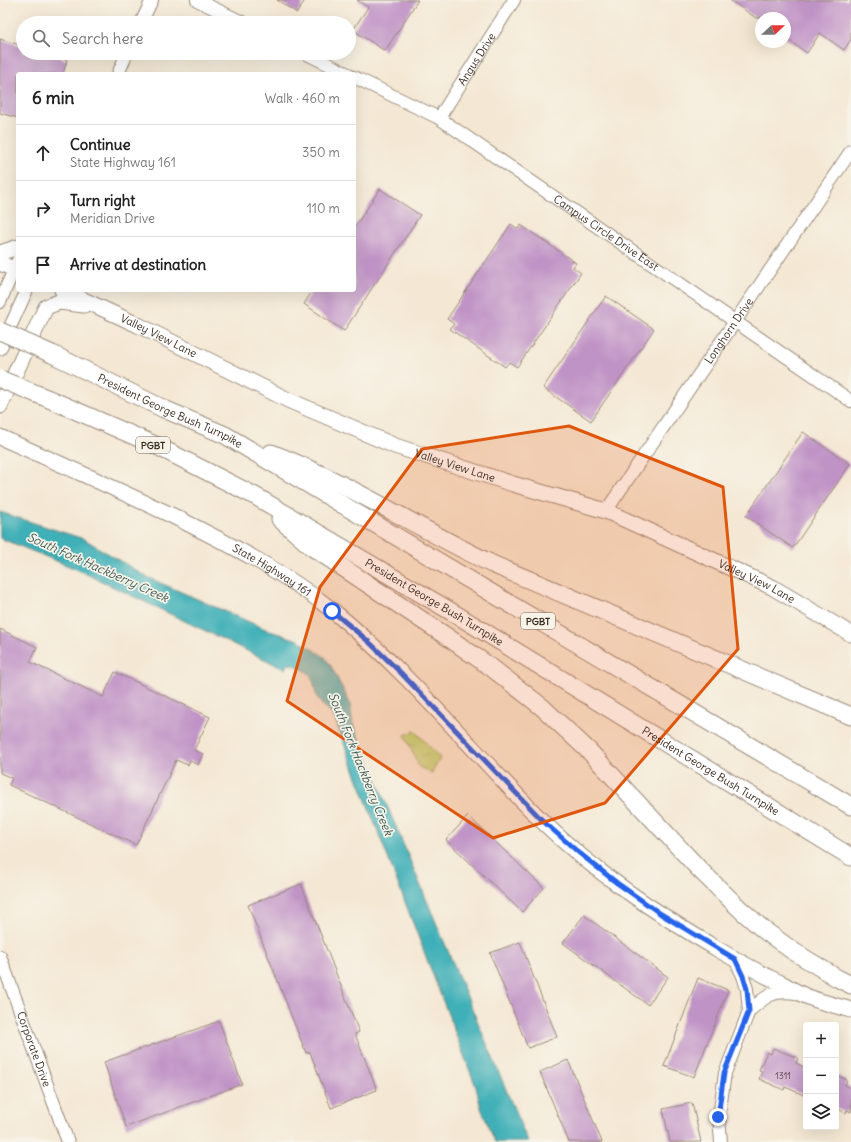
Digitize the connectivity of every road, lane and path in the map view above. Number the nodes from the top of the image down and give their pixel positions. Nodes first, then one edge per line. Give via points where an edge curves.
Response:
1 (152, 0) edge
2 (197, 0) edge
3 (514, 0) edge
4 (144, 16) edge
5 (230, 16) edge
6 (124, 60) edge
7 (319, 60) edge
8 (119, 72) edge
9 (344, 72) edge
10 (356, 78) edge
11 (440, 118) junction
12 (851, 151) edge
13 (16, 248) edge
14 (0, 253) edge
15 (0, 263) edge
16 (16, 267) edge
17 (16, 269) edge
18 (26, 292) edge
19 (66, 292) edge
20 (82, 292) edge
21 (0, 302) edge
22 (102, 308) junction
23 (734, 320) junction
24 (0, 331) edge
25 (0, 349) edge
26 (0, 379) edge
27 (851, 401) edge
28 (0, 406) edge
29 (0, 423) edge
30 (225, 435) junction
31 (0, 437) edge
32 (16, 444) junction
33 (255, 496) junction
34 (606, 511) junction
35 (851, 634) edge
36 (851, 716) edge
37 (851, 806) edge
38 (851, 857) edge
39 (0, 956) edge
40 (735, 959) junction
41 (851, 985) edge
42 (801, 993) junction
43 (851, 1010) edge
44 (749, 1011) junction
45 (68, 1142) edge
46 (721, 1142) edge

1 - 4 street
2 - 5 street
3 - 11 street, Angus Drive
6 - 8 street
7 - 9 street
10 - 11 street, Campus Circle Drive East
11 - 23 street, Campus Circle Drive East
12 - 23 street, Longhorn Drive
13 - 14 main road
15 - 16 main road
17 - 21 street
18 - 25 street
19 - 22 main road, Valley View Lane
20 - 22 main road
22 - 28 main road via 60,302 46,307
22 - 34 main road, Valley View Lane via 288,400 395,446
23 - 27 street, Campus Circle Drive East
23 - 34 street, Longhorn Drive
24 - 30 highway, President George Bush Turnpike / PGBT, bridge
26 - 33 highway, President George Bush Turnpike / PGBT, bridge via 155,445
29 - 32 main road
30 - 36 highway via 304,465 492,564
30 - 37 highway, President George Bush Turnpike / PGBT
31 - 32 main road, State Highway 161
32 - 40 main road, State Highway 161 via 96,479 208,534 297,584 338,616 401,673 544,822 578,852 661,914
33 - 38 highway, President George Bush Turnpike / PGBT via 464,619
33 - 41 highway via 312,547 446,636 542,707 590,752 700,870 741,910 793,951
34 - 35 main road, Valley View Lane via 772,587
39 - 45 street, Corporate Drive
40 - 42 main road, State Highway 161
40 - 44 street via 747,989
42 - 43 main road, State Highway 161
42 - 44 street via 782,992 765,996
44 - 46 street via 724,1073 718,1117

